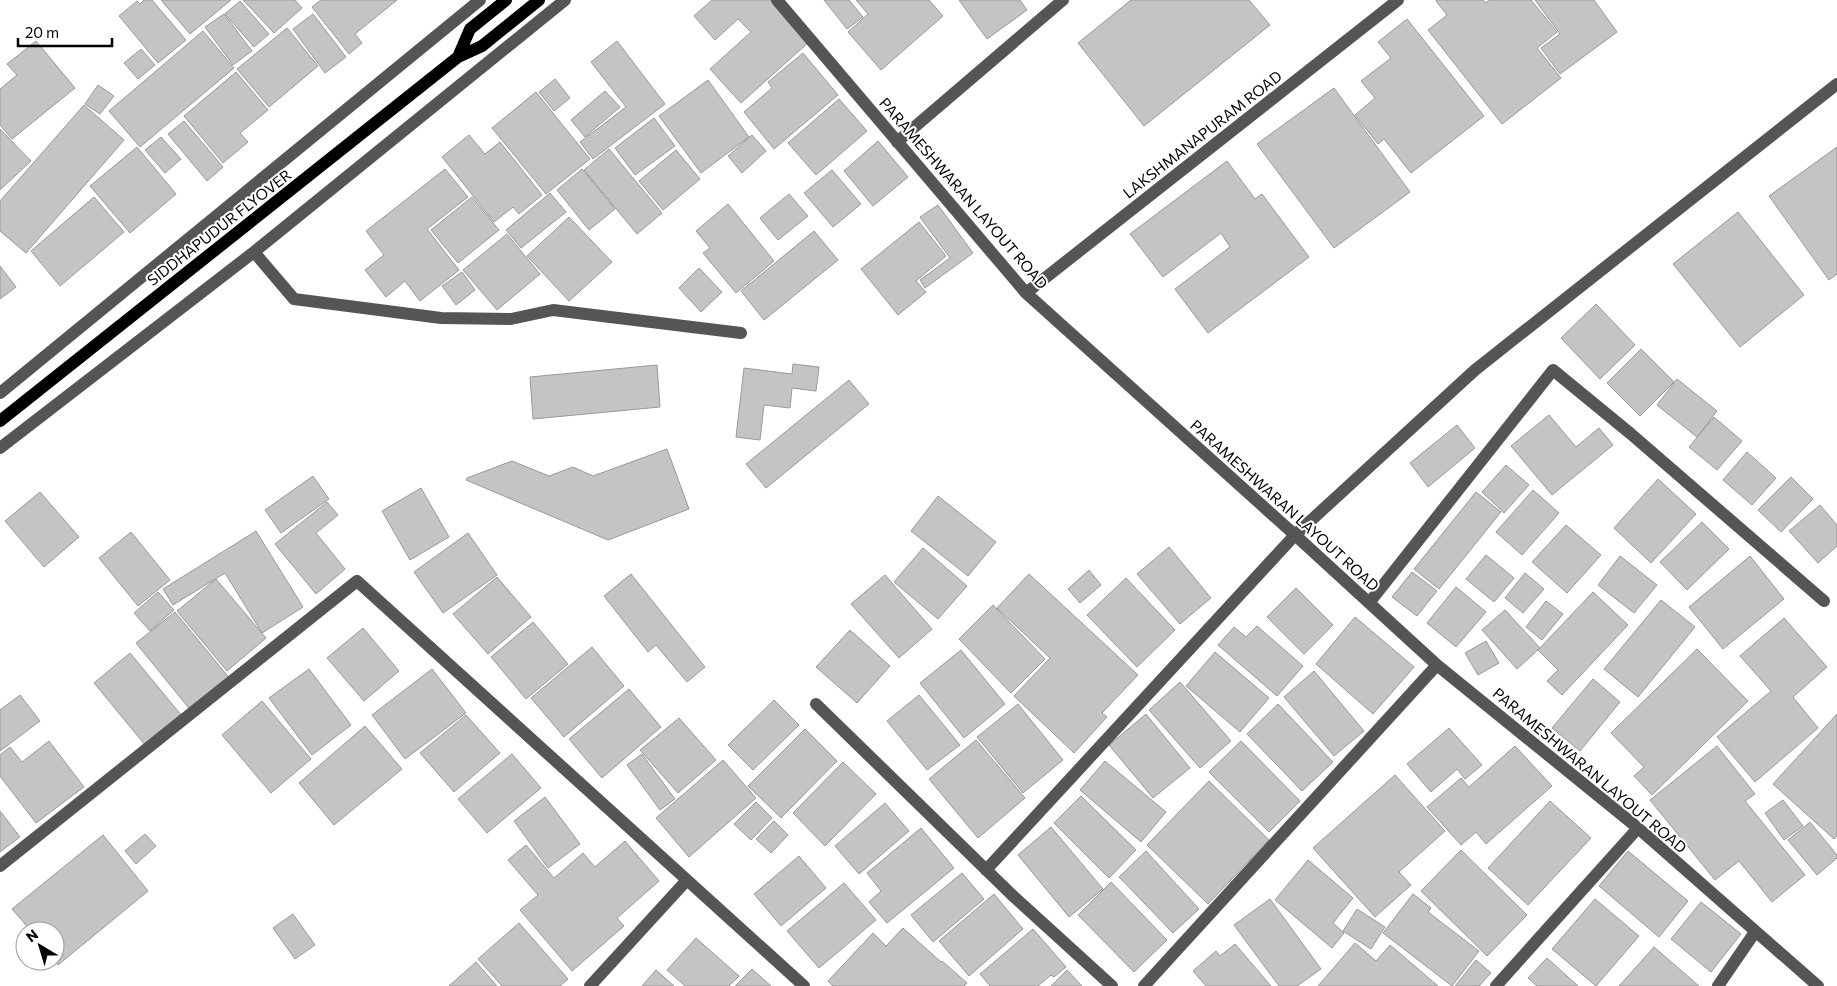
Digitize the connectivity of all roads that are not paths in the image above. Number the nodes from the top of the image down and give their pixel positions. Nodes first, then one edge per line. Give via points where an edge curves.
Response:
1 (480, 0) edge
2 (506, 0) edge
3 (540, 0) edge
4 (564, 0) edge
5 (778, 0) edge
6 (1064, 0) edge
7 (1398, 0) edge
8 (458, 57) junction
9 (1837, 84) edge
10 (898, 142) junction
11 (254, 252) junction
12 (1026, 293) junction
13 (741, 333) dead end
14 (0, 393) edge
15 (0, 421) edge
16 (0, 448) edge
17 (1295, 535) junction
18 (1824, 601) dead end
19 (1369, 603) junction
20 (1437, 665) junction
21 (816, 704) dead end
22 (1638, 828) junction
23 (0, 866) edge
24 (986, 870) junction
25 (687, 880) junction
26 (1755, 932) junction
27 (590, 986) edge
28 (804, 986) edge
29 (1112, 986) edge
30 (1144, 986) edge
31 (1496, 986) edge
32 (1718, 986) edge
33 (1818, 986) edge

1 - 14 street
2 - 8 main road, SIDDHAPUDUR FLYOVER via 470,29
3 - 8 main road, SIDDHAPUDUR FLYOVER via 482,46
4 - 11 street
5 - 10 street, PARAMESHWARAN LAYOUT ROAD
6 - 10 street
7 - 12 street, LAKSHMANAPURAM ROAD
8 - 15 main road, SIDDHAPUDUR FLYOVER
9 - 17 street via 1475,370
10 - 12 street, PARAMESHWARAN LAYOUT ROAD
11 - 13 street via 294,299 441,318 511,319 553,310
11 - 16 street
12 - 17 street, PARAMESHWARAN LAYOUT ROAD
17 - 19 street, PARAMESHWARAN LAYOUT ROAD
17 - 24 street
18 - 19 street via 1639,440 1553,370
19 - 20 street, PARAMESHWARAN LAYOUT ROAD
20 - 22 street, PARAMESHWARAN LAYOUT ROAD
20 - 30 street
21 - 24 street
22 - 26 street, PARAMESHWARAN LAYOUT ROAD
22 - 31 street
23 - 25 street via 357,581
24 - 29 street
25 - 27 street
25 - 28 street
26 - 32 street
26 - 33 street, PARAMESHWARAN LAYOUT ROAD

